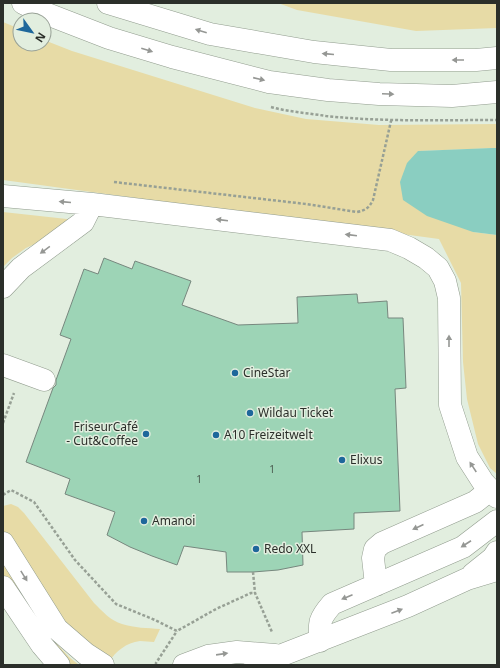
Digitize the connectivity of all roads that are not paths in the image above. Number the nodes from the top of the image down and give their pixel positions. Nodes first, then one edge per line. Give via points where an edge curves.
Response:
1 (23, 3) edge
2 (108, 3) edge
3 (497, 58) edge
4 (497, 92) edge
5 (3, 196) edge
6 (92, 204) junction
7 (3, 287) edge
8 (13, 369) edge
9 (44, 380) dead end
10 (494, 494) edge
11 (497, 522) edge
12 (4, 546) edge
13 (497, 552) edge
14 (497, 570) edge
15 (467, 579) junction
16 (376, 585) junction
17 (3, 587) edge
18 (320, 641) junction
19 (276, 660) edge
20 (59, 665) edge
21 (103, 665) edge
22 (184, 665) edge
23 (255, 665) edge

1 -> 4 street via 110,38 269,82 379,94 452,96
3 -> 2 street via 391,60 314,52 210,34
6 -> 5 street
6 -> 7 street via 83,222 21,268
10 -> 6 street via 467,457 450,405 449,298 445,281 438,268 426,258 390,240
8 - 9 street
10 -> 16 street via 382,543 375,549 373,558
11 -> 16 street via 463,547
12 -> 21 street via 57,629
13 - 15 street
14 - 15 street
18 -> 15 street
16 -> 18 street via 332,604 319,622
17 - 20 street via 42,645
18 - 19 street
22 -> 19 street via 208,656 237,652
19 - 23 street

